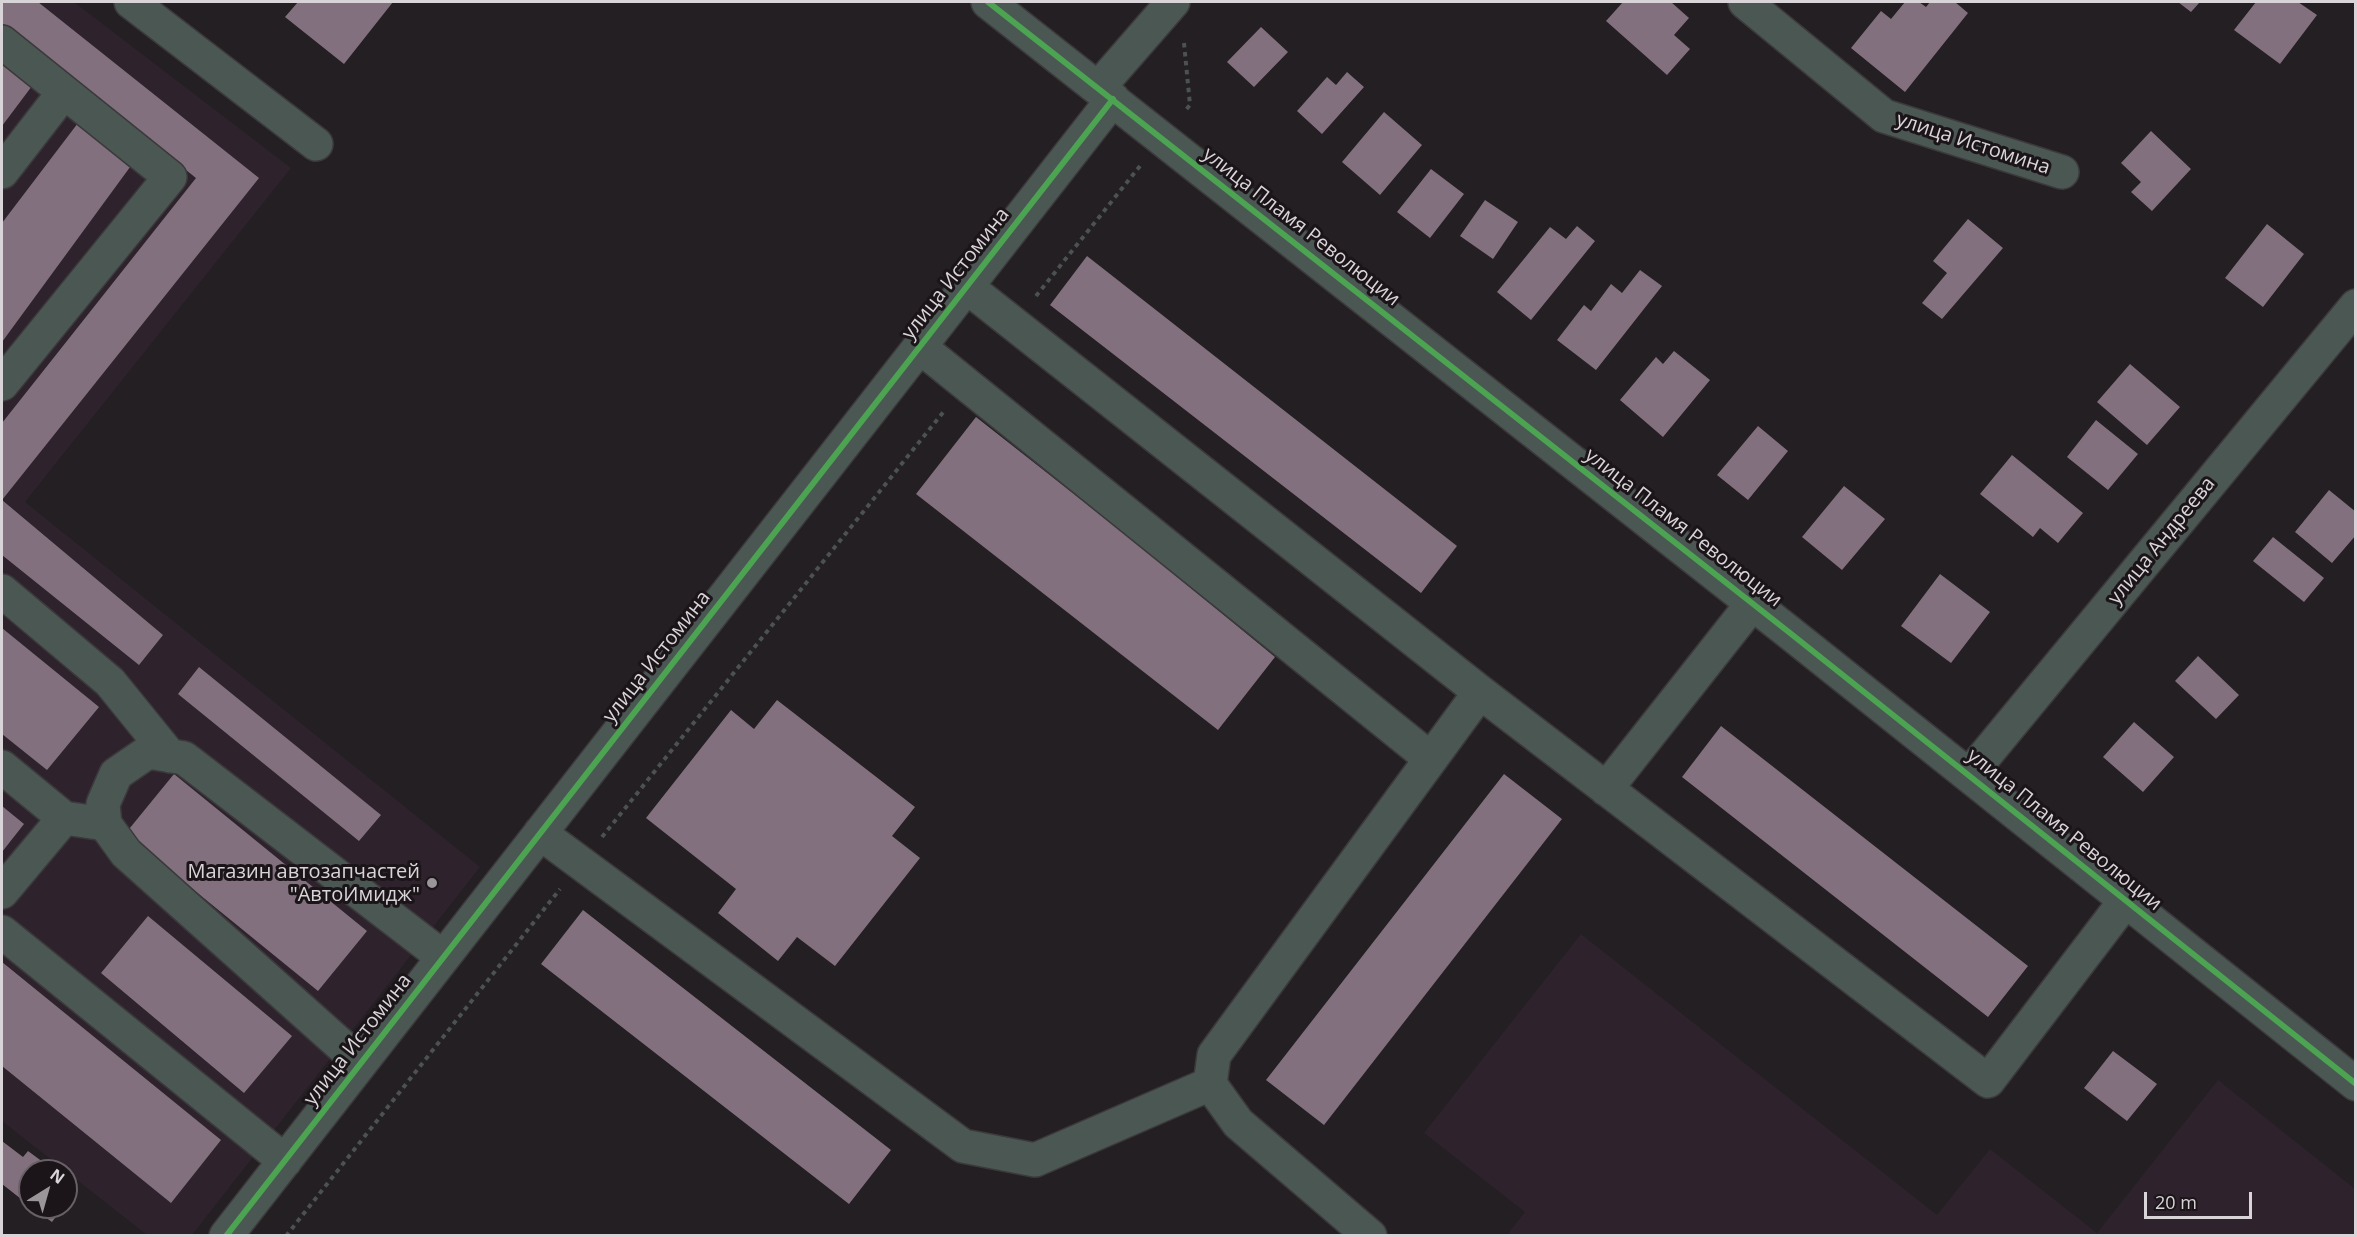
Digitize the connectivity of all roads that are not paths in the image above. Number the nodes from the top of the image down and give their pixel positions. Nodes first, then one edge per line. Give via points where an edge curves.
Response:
1 (131, 2) edge
2 (988, 2) edge
3 (1173, 2) edge
4 (1745, 2) edge
5 (2, 42) edge
6 (64, 92) junction
7 (1106, 93) junction
8 (316, 144) dead end
9 (2, 172) edge
10 (2062, 172) dead end
11 (966, 287) junction
12 (2355, 306) edge
13 (920, 347) junction
14 (2, 384) edge
15 (2, 591) edge
16 (1752, 604) junction
17 (1480, 692) junction
18 (170, 756) junction
19 (1431, 759) junction
20 (2, 767) edge
21 (1969, 775) junction
22 (1606, 789) junction
23 (64, 818) junction
24 (105, 824) junction
25 (540, 833) junction
26 (2, 892) edge
27 (2126, 900) junction
28 (2, 932) edge
29 (443, 957) junction
30 (361, 1063) junction
31 (1210, 1084) junction
32 (2355, 1084) edge
33 (285, 1161) junction
34 (226, 1236) edge
35 (1370, 1236) edge

1 - 8 street
2 - 7 street, улица Пламя Революции
3 - 7 street, улица Истомина
4 - 10 street, улица Истомина via 1884,116
5 - 6 street
6 - 9 street
6 - 14 street via 170,177
7 - 11 street, улица Истомина
7 - 16 street, улица Пламя Революции
11 - 13 street, улица Истомина
11 - 17 street
12 - 21 street, улица Андреева
13 - 19 street
13 - 25 street, улица Истомина
15 - 18 street via 110,682
16 - 21 street, улица Пламя Революции
16 - 22 street
17 - 19 street
17 - 22 street
18 - 24 street via 148,752 116,774 103,804
18 - 29 street via 184,758
19 - 31 street via 1214,1055
20 - 23 street
21 - 27 street, улица Пламя Революции
22 - 27 street via 1988,1081
23 - 24 street
23 - 26 street
24 - 30 street via 126,853
25 - 29 street, улица Истомина
25 - 31 street via 963,1146 1035,1160
27 - 32 street, улица Пламя Революции
28 - 33 street
29 - 30 street, улица Истомина
30 - 33 street, улица Истомина
31 - 35 street via 1238,1123
33 - 34 street, улица Истомина

